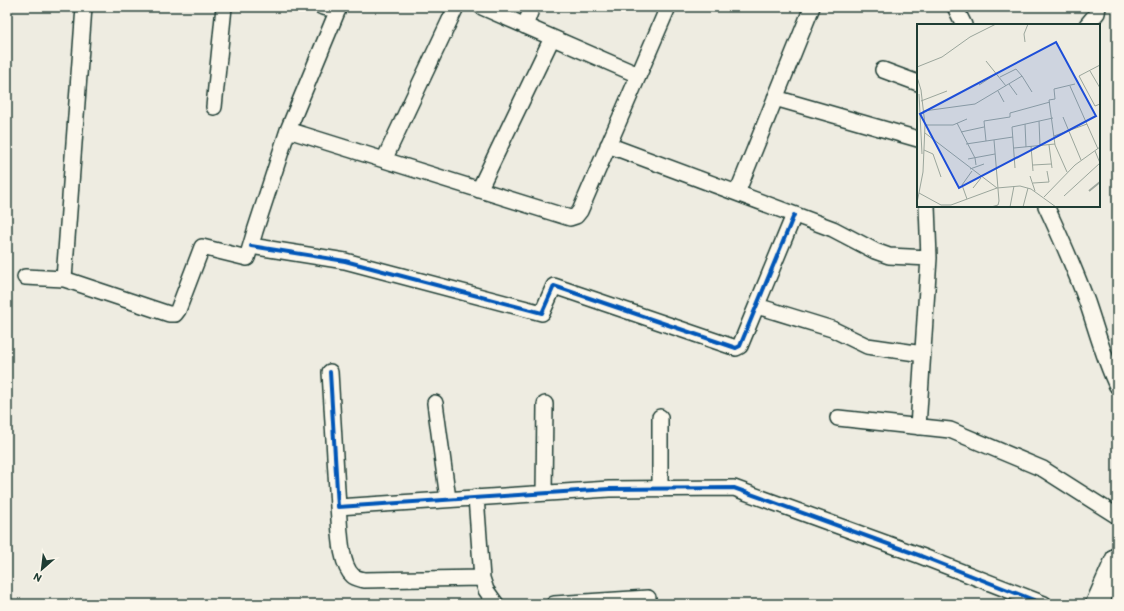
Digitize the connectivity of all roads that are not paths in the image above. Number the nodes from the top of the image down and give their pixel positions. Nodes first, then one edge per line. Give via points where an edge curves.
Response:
1 (84, 7) edge
2 (224, 7) edge
3 (322, 7) edge
4 (456, 7) edge
5 (482, 7) edge
6 (532, 7) edge
7 (668, 7) edge
8 (812, 7) edge
9 (955, 7) edge
10 (1098, 7) edge
11 (339, 8) edge
12 (964, 24) edge
13 (1089, 24) edge
14 (525, 26) junction
15 (552, 38) junction
16 (883, 70) dead end
17 (638, 75) junction
18 (917, 83) edge
19 (775, 98) junction
20 (214, 107) dead end
21 (288, 130) junction
22 (917, 139) edge
23 (608, 146) junction
24 (384, 160) junction
25 (479, 190) junction
26 (737, 193) junction
27 (927, 207) edge
28 (1046, 207) edge
29 (794, 215) junction
30 (251, 246) junction
31 (930, 258) junction
32 (25, 277) dead end
33 (64, 279) junction
34 (757, 306) junction
35 (923, 354) junction
36 (330, 372) dead end
37 (1117, 386) edge
38 (435, 404) dead end
39 (545, 404) dead end
40 (660, 418) dead end
41 (838, 418) dead end
42 (918, 427) junction
43 (660, 489) junction
44 (544, 493) junction
45 (476, 498) junction
46 (448, 499) junction
47 (338, 507) junction
48 (1117, 516) edge
49 (1117, 559) edge
50 (482, 578) junction
51 (648, 598) dead end
52 (496, 604) edge
53 (554, 604) edge
54 (1044, 604) edge
55 (1097, 604) edge

1 - 33 street
2 - 20 street
3 - 11 street
4 - 24 street
5 - 14 street
6 - 14 street
7 - 17 street
8 - 19 street
9 - 12 street
10 - 13 street
11 - 21 street
14 - 15 street
15 - 17 street
15 - 25 street
16 - 18 street
17 - 23 street
19 - 22 street
19 - 26 street
21 - 24 street
21 - 30 street
23 - 25 street via 576,216 570,218
23 - 26 street
24 - 25 street
26 - 29 street
27 - 31 street
28 - 37 street via 1070,258 1097,338
29 - 31 street via 833,229 889,256
29 - 34 street
30 - 33 street via 247,258 202,247 175,314
30 - 34 street via 345,261 542,313 554,286 736,348 740,346
31 - 35 street
32 - 33 street
34 - 35 street via 832,329 867,346
35 - 42 street
36 - 47 street
38 - 46 street
39 - 44 street
40 - 43 street
41 - 42 street
42 - 48 street via 950,430 1043,469
43 - 44 street
43 - 54 street via 734,488
44 - 45 street
45 - 46 street
45 - 50 street
46 - 47 street
47 - 50 street via 343,558 353,576 364,580
49 - 55 main road
50 - 52 street via 486,590
51 - 53 street

